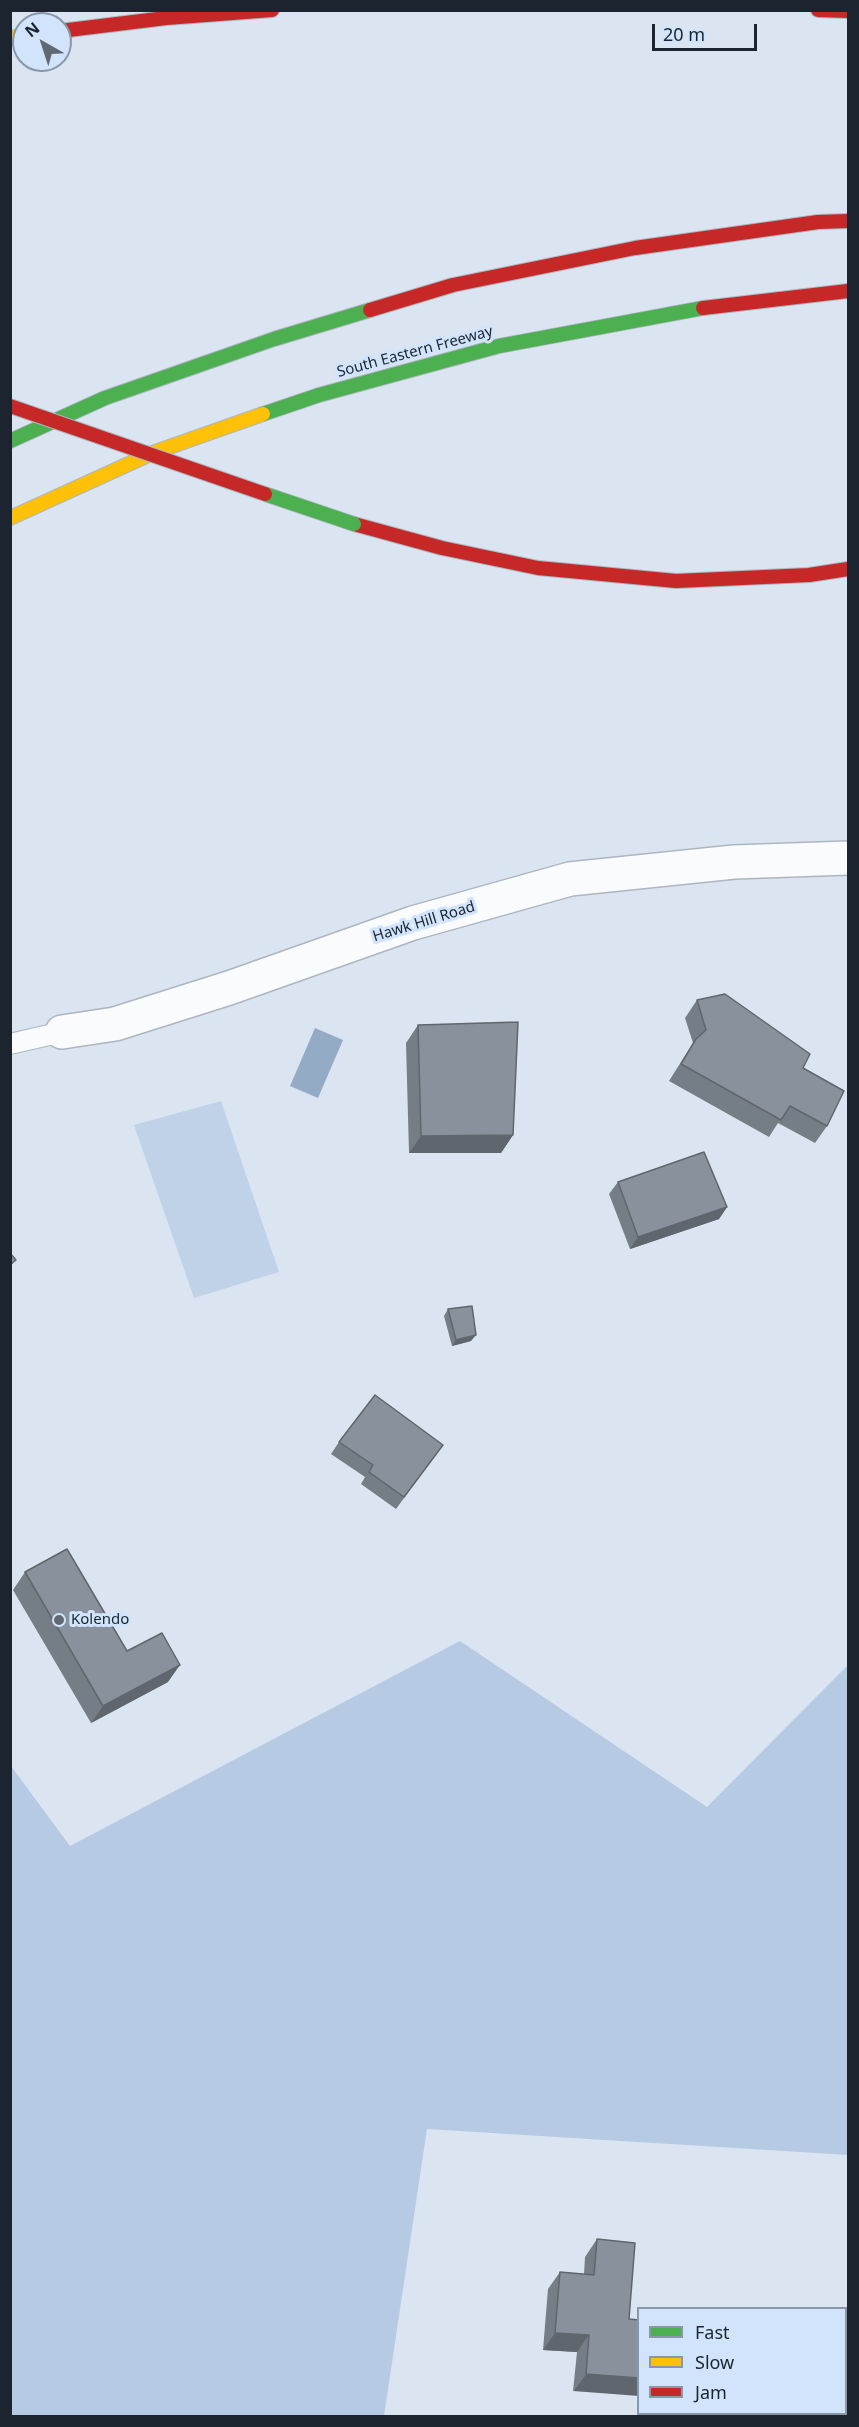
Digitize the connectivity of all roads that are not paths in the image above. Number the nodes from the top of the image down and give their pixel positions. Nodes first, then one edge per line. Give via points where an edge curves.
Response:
1 (272, 10) edge
2 (818, 10) edge
3 (849, 11) edge
4 (72, 30) edge
5 (849, 220) edge
6 (849, 291) edge
7 (10, 406) edge
8 (10, 441) edge
9 (10, 518) edge
10 (849, 569) edge
11 (849, 858) edge
12 (62, 1032) joint
13 (10, 1044) edge

1 - 4 highway
2 - 3 highway
5 - 8 highway via 635,248 453,285 274,339 105,398
6 - 9 highway, South Eastern Freeway via 678,311 499,346 319,395 210,433 155,453
7 - 10 highway, bridge via 354,524 538,568 676,581 809,575
11 - 12 street, Hawk Hill Road via 734,862 570,879 412,923 115,1024
12 - 13 lane, Hawk Hill Road

